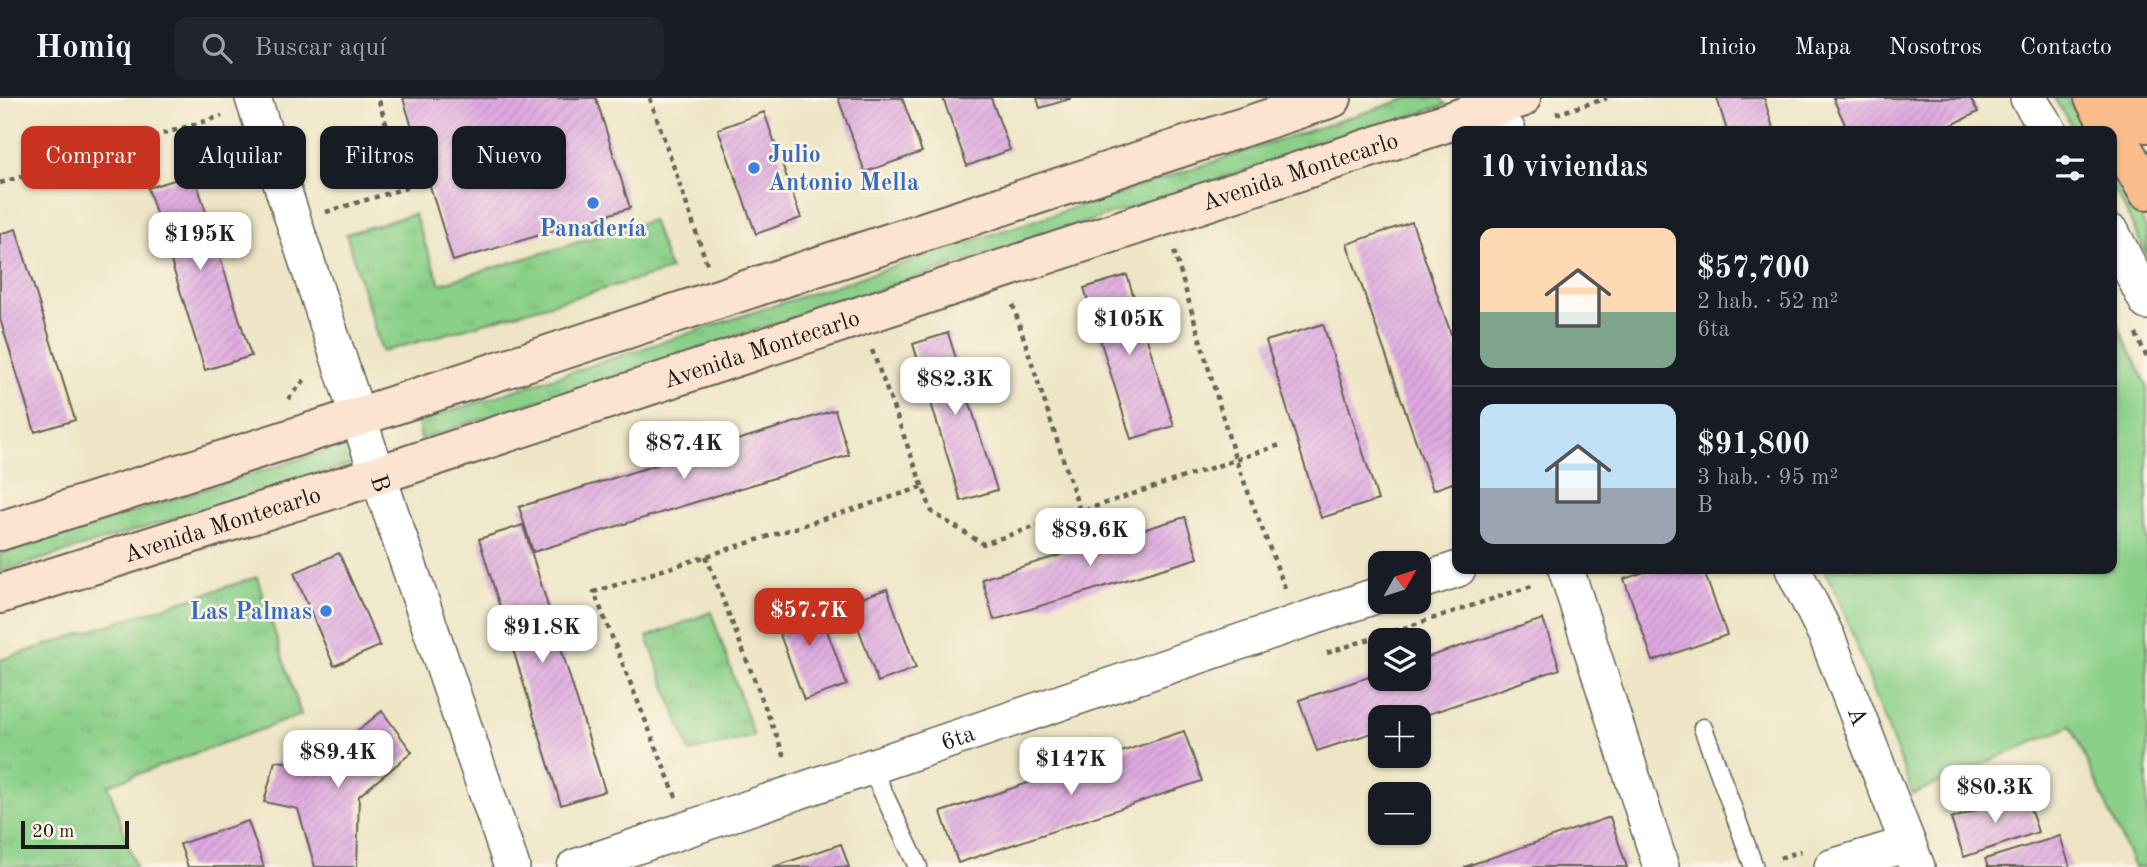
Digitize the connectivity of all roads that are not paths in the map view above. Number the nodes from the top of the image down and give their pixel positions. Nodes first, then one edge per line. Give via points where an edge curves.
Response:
1 (1332, 98) edge
2 (2028, 98) edge
3 (2094, 98) edge
4 (2132, 98) edge
5 (255, 102) edge
6 (1499, 109) edge
7 (2147, 123) edge
8 (2046, 126) edge
9 (2110, 126) edge
10 (2117, 138) edge
11 (2147, 190) edge
12 (2117, 243) edge
13 (2147, 302) edge
14 (358, 417) junction
15 (378, 475) junction
16 (0, 531) edge
17 (1452, 571) edge
18 (1568, 574) edge
19 (1796, 574) edge
20 (1432, 578) edge
21 (0, 594) edge
22 (1368, 598) edge
23 (1703, 728) dead end
24 (870, 765) junction
25 (1913, 855) edge
26 (512, 867) edge
27 (575, 867) edge
28 (918, 867) edge
29 (1661, 867) edge
30 (1754, 867) edge
31 (1832, 867) edge

1 - 14 main road
2 - 8 street
3 - 9 main road
4 - 7 main road
5 - 14 street, B
6 - 15 main road, Avenida Montecarlo
10 - 11 main road
12 - 13 street
14 - 15 street, B
14 - 16 main road
15 - 21 main road, Avenida Montecarlo
15 - 26 street, B
17 - 20 street
18 - 29 street
19 - 25 street, A via 1827,637
22 - 24 street, 6ta
23 - 30 lane
24 - 27 street, 6ta
24 - 28 lane
25 - 31 street

